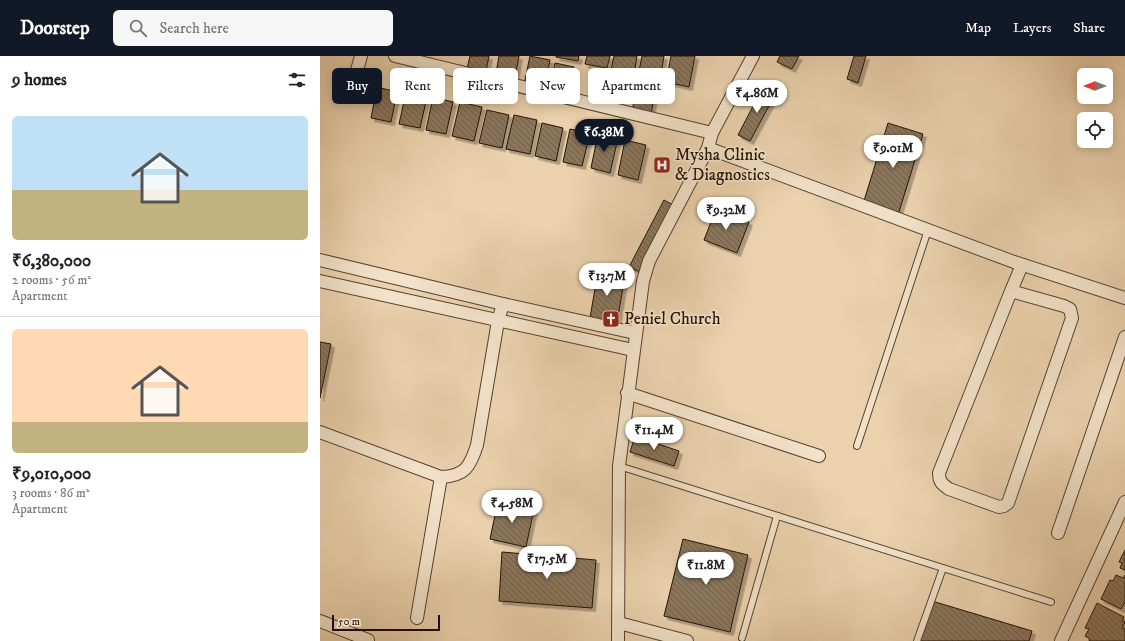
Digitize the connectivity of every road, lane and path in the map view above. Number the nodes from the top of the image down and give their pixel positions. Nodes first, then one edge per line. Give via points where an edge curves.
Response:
1 (361, 56) edge
2 (395, 56) edge
3 (753, 56) edge
4 (438, 61) edge
5 (358, 68) edge
6 (712, 132) junction
7 (708, 148) junction
8 (928, 230) junction
9 (320, 260) edge
10 (1022, 265) junction
11 (320, 281) edge
12 (1011, 291) junction
13 (1125, 298) edge
14 (502, 304) junction
15 (498, 321) junction
16 (635, 333) junction
17 (1125, 337) edge
18 (633, 350) junction
19 (627, 392) junction
20 (320, 432) edge
21 (857, 446) dead end
22 (819, 456) dead end
23 (619, 466) junction
24 (441, 477) junction
25 (1125, 502) edge
26 (777, 516) junction
27 (1120, 526) edge
28 (1058, 533) dead end
29 (943, 568) junction
30 (1051, 602) dead end
31 (417, 618) dead end
32 (320, 621) edge
33 (619, 623) junction
34 (742, 638) dead end
35 (368, 640) edge
36 (618, 641) edge
37 (688, 641) edge
38 (917, 641) edge
39 (1061, 641) edge

1 - 5 street
2 - 4 street
3 - 6 street
4 - 6 street
6 - 7 street
7 - 8 street
7 - 16 street via 649,261 642,281
8 - 10 street
8 - 21 lane
9 - 14 street
10 - 12 street
10 - 13 street
11 - 15 street
12 - 12 street via 939,480 949,489 999,507 1008,503 1072,318 1070,309 1064,306
14 - 15 street
14 - 16 street
15 - 18 street
15 - 24 street via 478,445 471,462 462,472 454,477
16 - 18 street
17 - 28 street
18 - 19 street
19 - 22 street
19 - 23 street
20 - 24 street
23 - 26 lane
23 - 33 street
24 - 31 street
25 - 27 street
26 - 29 lane
26 - 34 lane
27 - 39 street
29 - 30 lane
29 - 38 lane
32 - 35 street
33 - 36 street
33 - 37 street

